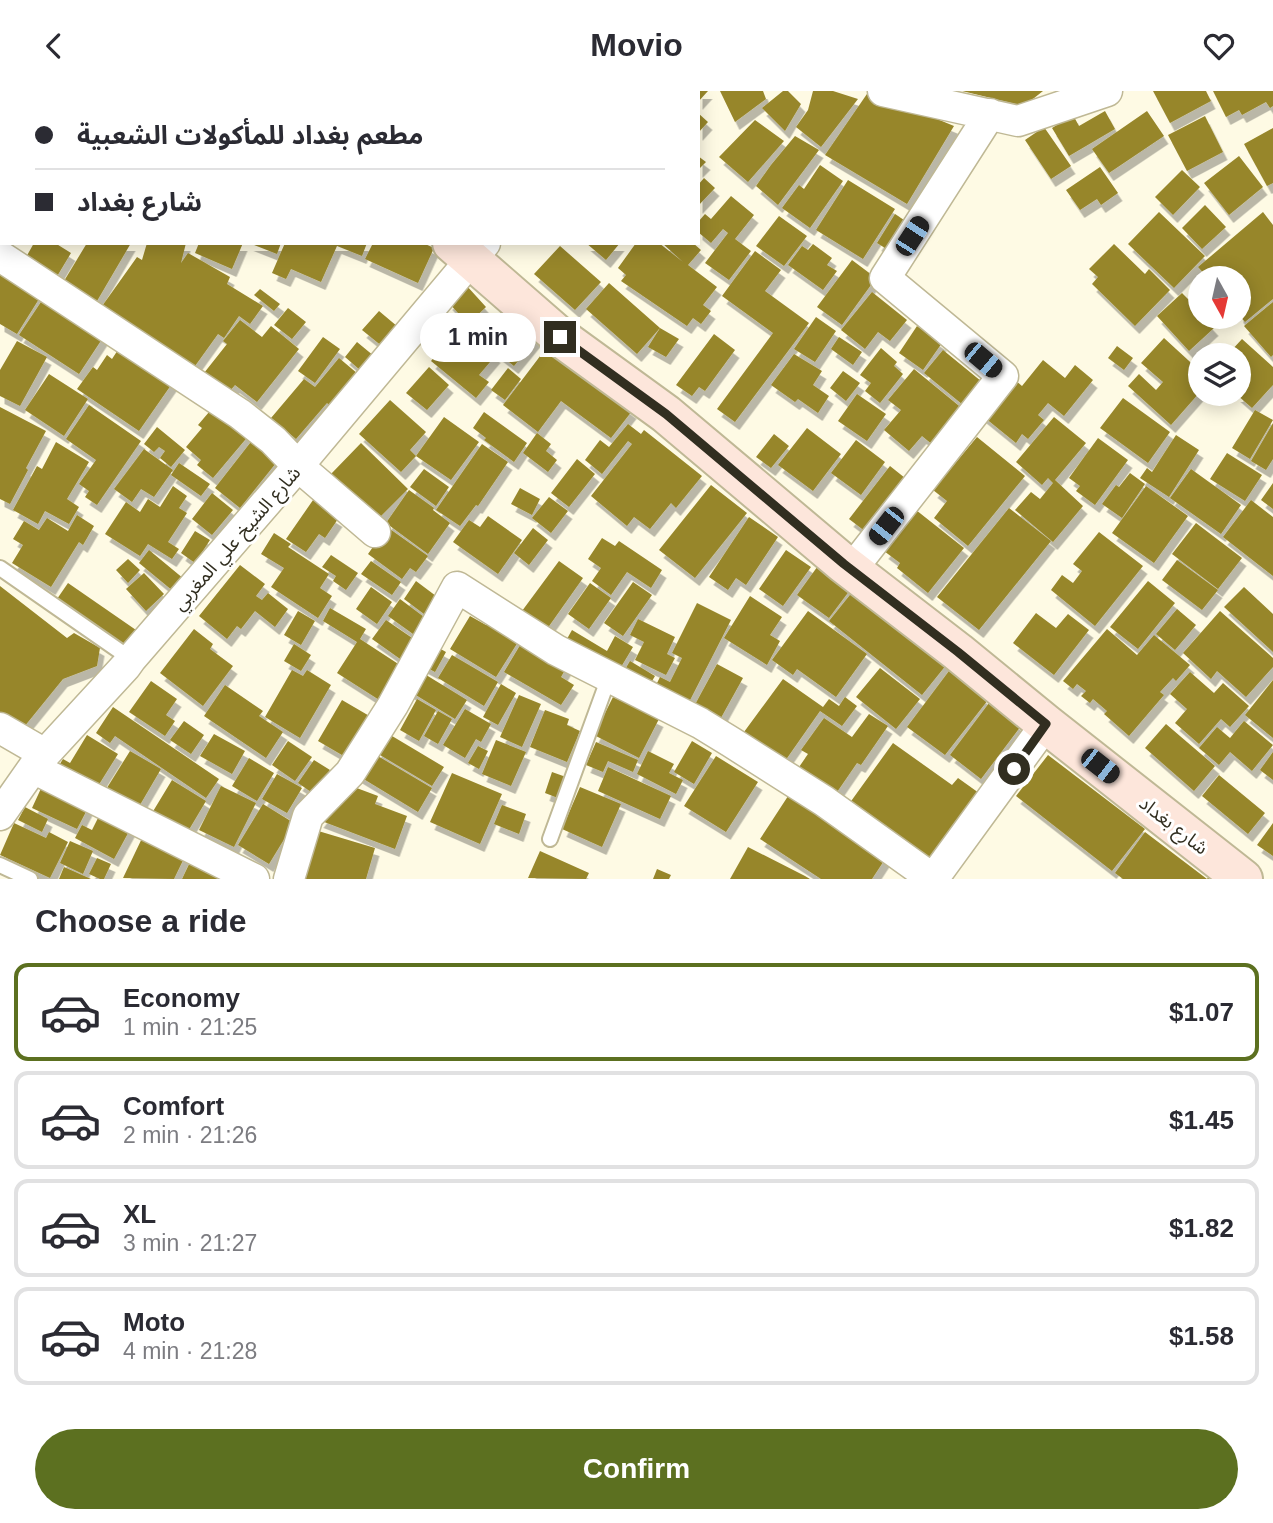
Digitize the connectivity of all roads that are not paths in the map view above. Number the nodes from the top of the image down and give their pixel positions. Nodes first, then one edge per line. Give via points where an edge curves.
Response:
1 (883, 91) edge
2 (1107, 91) edge
3 (990, 114) junction
4 (470, 249) edge
5 (0, 256) edge
6 (298, 465) junction
7 (375, 532) dead end
8 (0, 568) edge
9 (852, 569) junction
10 (131, 659) junction
11 (609, 677) junction
12 (1046, 724) junction
13 (0, 728) edge
14 (39, 761) junction
15 (0, 815) edge
16 (551, 839) dead end
17 (0, 865) edge
18 (30, 879) edge
19 (254, 879) edge
20 (289, 879) edge
21 (1243, 879) edge

1 - 3 street
2 - 3 street via 1018,121
3 - 9 street via 884,278 1003,376
4 - 6 street, شارع الشيخ علي المغربي
4 - 9 main road, شارع بغداد via 560,337 666,414
5 - 6 street via 240,414
6 - 7 street
6 - 10 street, شارع الشيخ علي المغربي
8 - 10 lane
9 - 12 main road, شارع بغداد
10 - 14 street, شارع الشيخ علي المغربي
11 - 12 street via 731,742 933,879
11 - 16 lane
11 - 20 street via 556,650 457,587 350,773 308,816
12 - 21 main road, شارع بغداد
13 - 14 street
14 - 15 street, شارع الشيخ علي المغربي
14 - 19 street
17 - 18 lane

